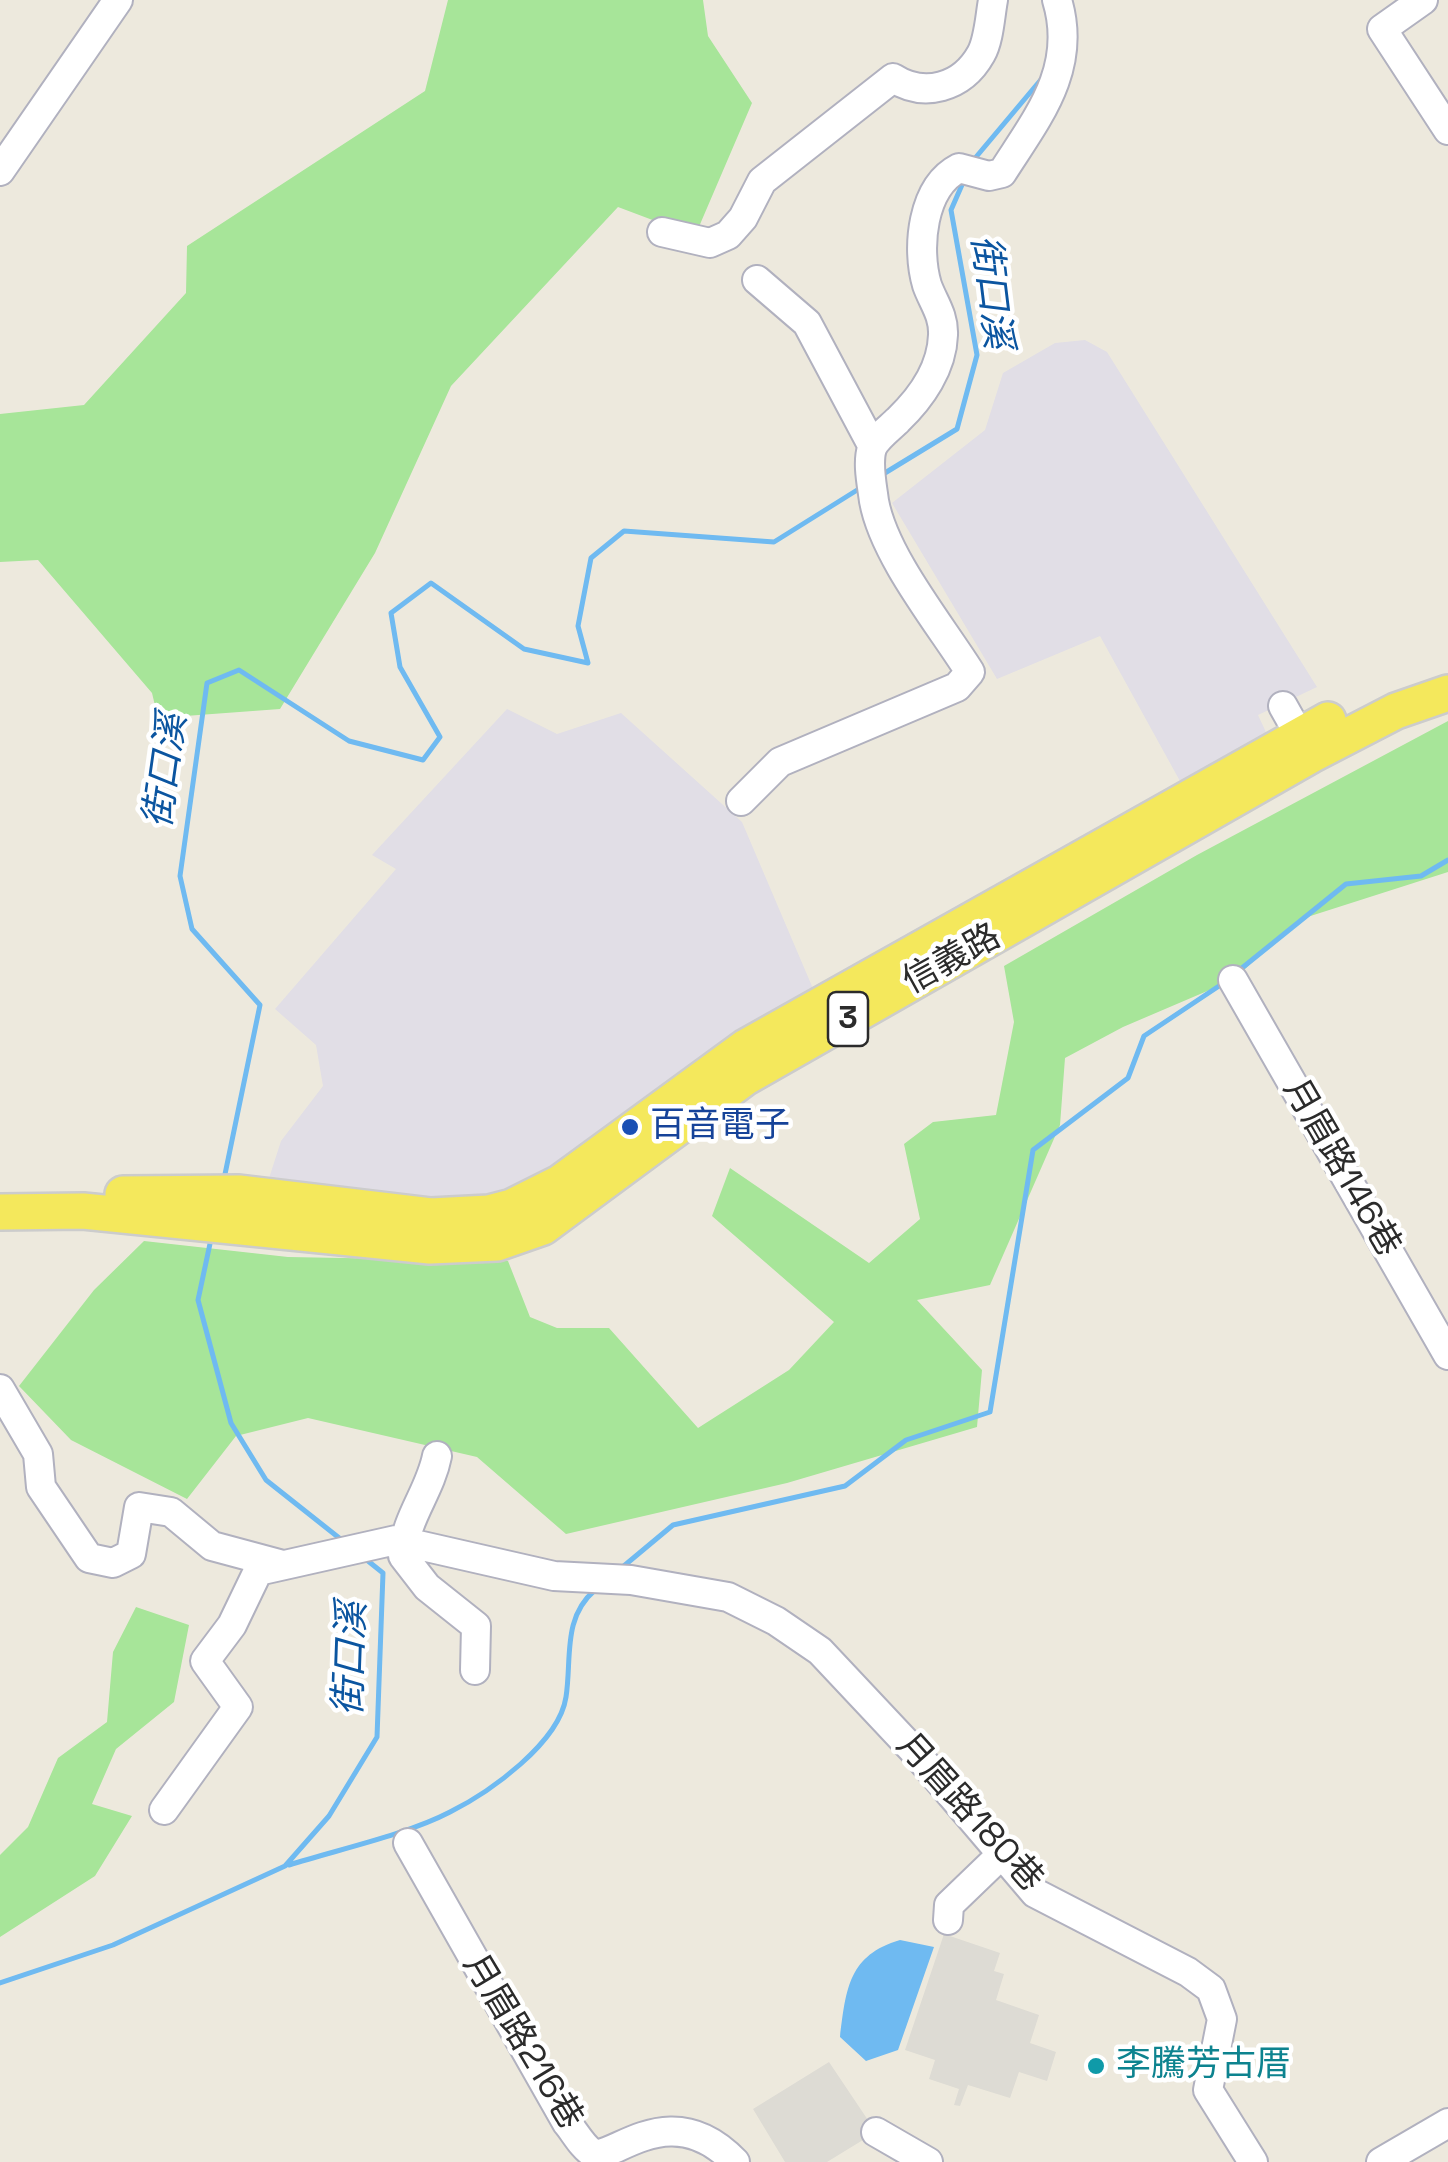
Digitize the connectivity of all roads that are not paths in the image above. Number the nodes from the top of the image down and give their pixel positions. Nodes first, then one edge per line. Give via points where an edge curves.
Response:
1 (118, 0) edge
2 (993, 0) edge
3 (1058, 0) edge
4 (1423, 0) edge
5 (1448, 130) edge
6 (0, 172) edge
7 (662, 232) dead end
8 (757, 280) dead end
9 (872, 469) junction
10 (1448, 667) edge
11 (1448, 692) edge
12 (1298, 732) junction
13 (741, 801) dead end
14 (1234, 980) dead end
15 (0, 1192) edge
16 (147, 1206) junction
17 (0, 1212) edge
18 (1448, 1355) edge
19 (0, 1390) edge
20 (436, 1456) dead end
21 (404, 1541) junction
22 (279, 1564) junction
23 (475, 1670) dead end
24 (164, 1810) dead end
25 (408, 1843) dead end
26 (1002, 1854) junction
27 (948, 1920) dead end
28 (1448, 2123) edge
29 (876, 2132) dead end
30 (735, 2162) edge
31 (928, 2162) edge
32 (1252, 2162) edge
33 (1382, 2162) edge

1 - 6 street
2 - 7 street via 982,53 951,84 910,89 894,78 762,181 728,235 710,244
3 - 9 street via 1064,51 1052,94 1002,173 947,174 928,207 924,256 943,334 936,367
4 - 5 street via 1382,30
8 - 9 street via 807,324
9 - 13 street via 884,541 970,672 956,687 780,762
10 - 12 main road, 信義路 / 3
11 - 12 main road, 信義路 / 3
12 - 16 main road, 信義路 / 3 via 560,1182 489,1213
14 - 18 street, 月眉路146巷
15 - 16 main road, 3
16 - 17 main road, 3
19 - 22 street via 38,1454 41,1486 89,1558 114,1563 131,1554 139,1506 171,1512 212,1546
20 - 21 street
21 - 22 street
21 - 23 street via 403,1556 428,1587 476,1626
21 - 26 street, 月眉路180巷 via 554,1576 728,1596 776,1621 820,1651
22 - 24 street via 258,1571 206,1662 238,1707
25 - 30 street, 月眉路216巷 via 567,2123 592,2152 665,2130 715,2141
26 - 27 street via 949,1905
26 - 32 street, 月眉路180巷 via 1035,1893 1211,1989 1222,2019 1208,2090
28 - 33 street
29 - 31 street

